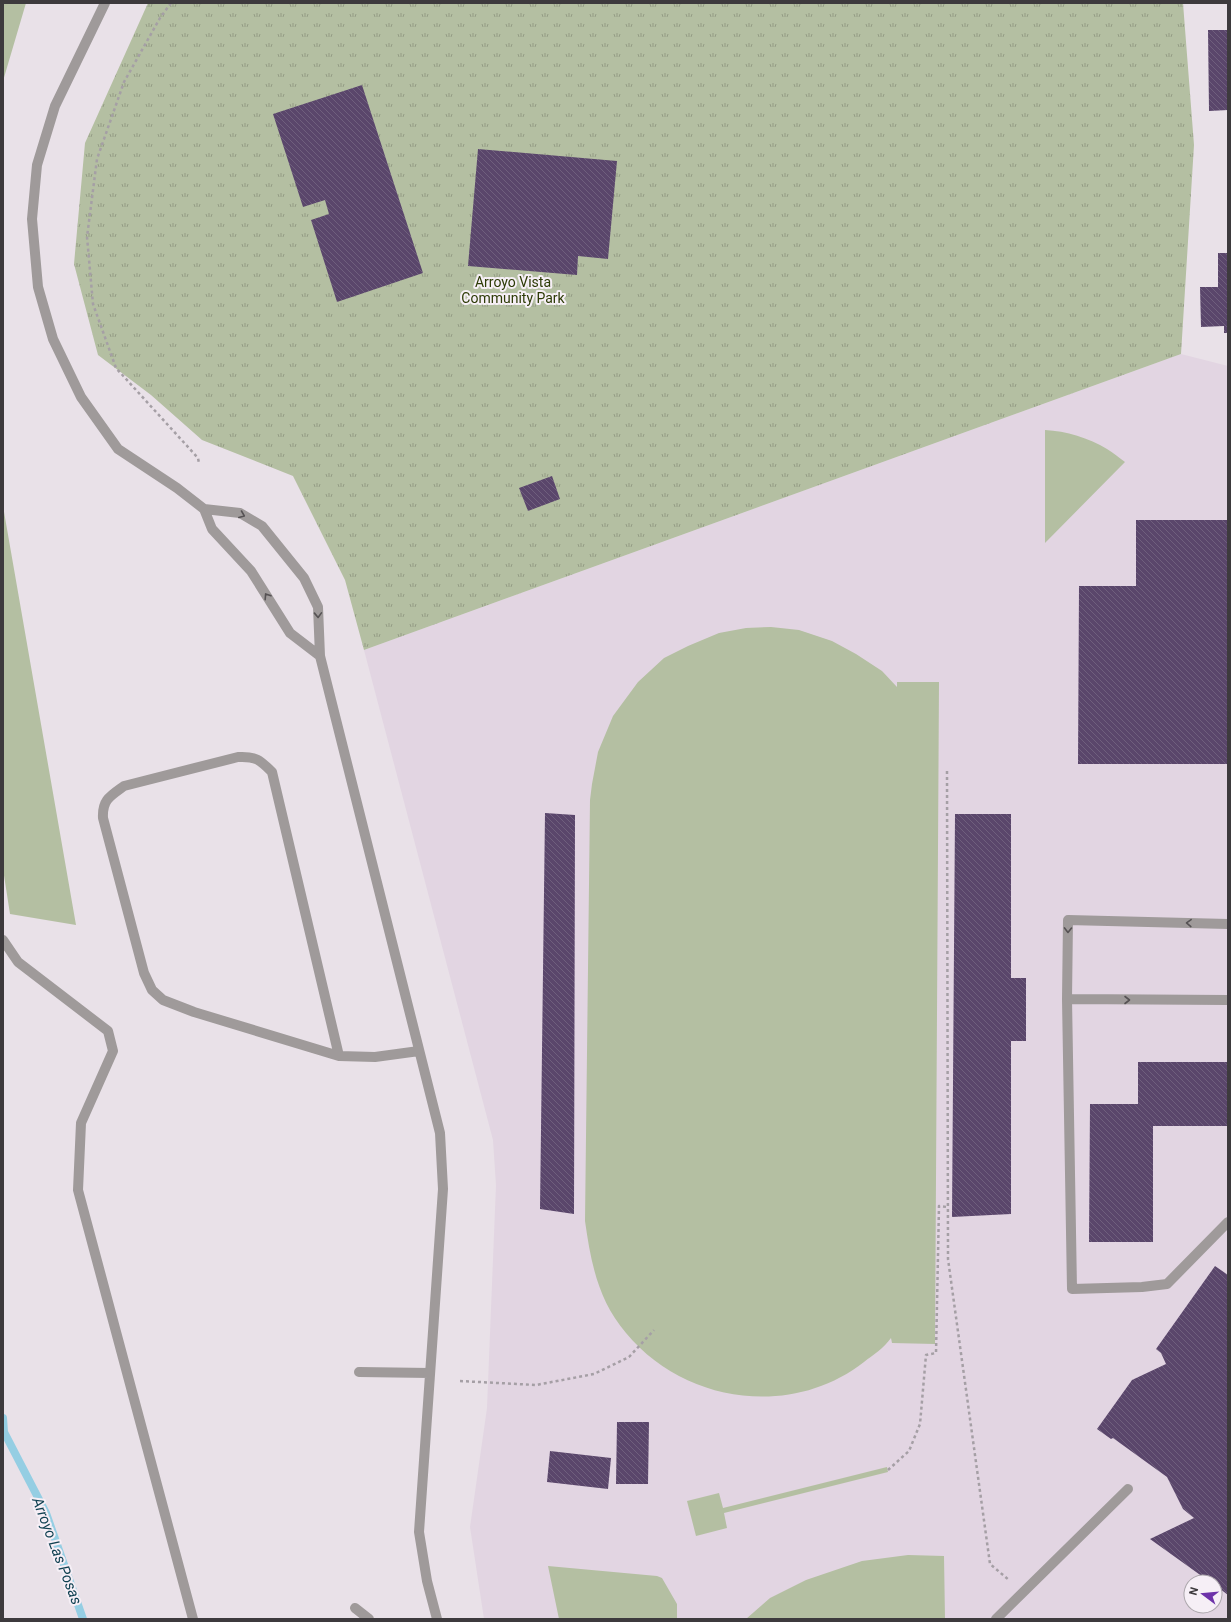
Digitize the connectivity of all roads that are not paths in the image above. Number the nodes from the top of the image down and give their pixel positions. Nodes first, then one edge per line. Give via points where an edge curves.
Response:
1 (105, 3) edge
2 (204, 509) junction
3 (320, 656) junction
4 (1228, 924) edge
5 (3, 940) edge
6 (1067, 1000) junction
7 (1228, 1000) edge
8 (419, 1051) junction
9 (339, 1056) junction
10 (1228, 1222) edge
11 (359, 1372) dead end
12 (430, 1373) junction
13 (1128, 1489) dead end
14 (355, 1608) dead end
15 (193, 1619) edge
16 (369, 1619) edge
17 (437, 1619) edge
18 (996, 1619) edge

1 - 2 street via 55,106 37,165 32,219 38,287 53,339 81,397 118,449
3 -> 2 street via 290,633 250,571 212,529
2 -> 3 street via 240,513 262,526 304,578 318,607
3 - 8 street
4 -> 6 street via 1068,920
5 - 15 street via 18,962 108,1031 113,1051 81,1123 78,1190
6 -> 7 street
6 - 10 street via 1072,1289 1167,1284
8 - 9 street via 375,1056
8 - 12 street via 440,1133 443,1188
9 - 9 street via 194,1012 163,1000 152,990 144,973 103,818 103,808 108,797 124,786 238,757 249,756 259,759 272,772
11 - 12 street
12 - 17 street via 419,1532 427,1581
13 - 18 street
14 - 16 street

